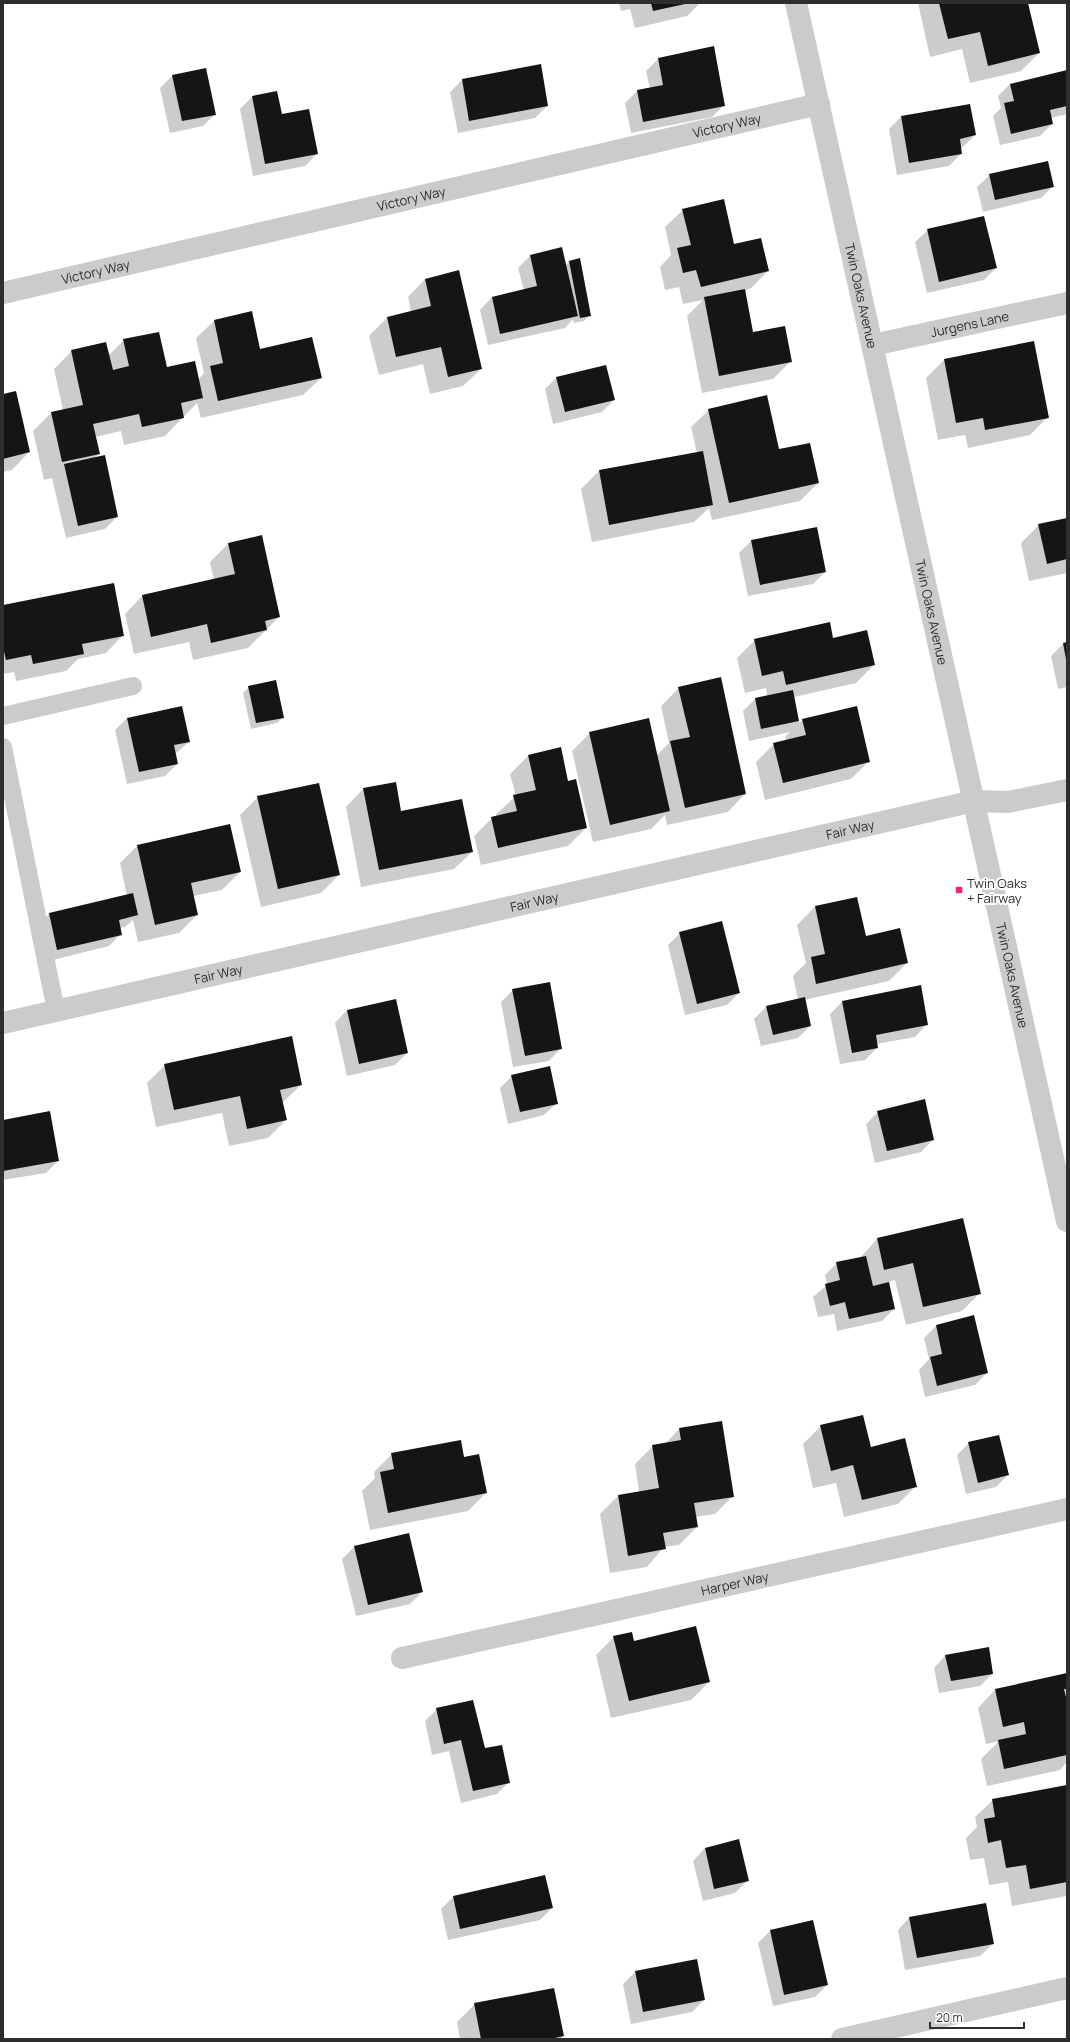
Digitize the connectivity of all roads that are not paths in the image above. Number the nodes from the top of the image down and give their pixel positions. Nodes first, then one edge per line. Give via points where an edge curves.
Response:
1 (796, 3) edge
2 (819, 104) junction
3 (3, 294) edge
4 (1067, 303) edge
5 (873, 345) junction
6 (133, 686) dead end
7 (3, 716) edge
8 (3, 747) edge
9 (1067, 790) edge
10 (974, 801) junction
11 (56, 1011) junction
12 (3, 1023) edge
13 (1067, 1221) edge
14 (1067, 1509) edge
15 (402, 1658) dead end
16 (1067, 1988) edge
17 (842, 2039) edge

1 - 2 street, Twin Oaks Avenue
2 - 3 street, Victory Way
2 - 5 street, Twin Oaks Avenue
4 - 5 street, Jurgens Lane
5 - 10 street, Twin Oaks Avenue
6 - 7 lane
8 - 11 lane
9 - 10 street, Fair Way via 1008,802
10 - 11 street, Fair Way
10 - 13 street, Twin Oaks Avenue
11 - 12 street, Fair Way
14 - 15 street, Harper Way
16 - 17 street

